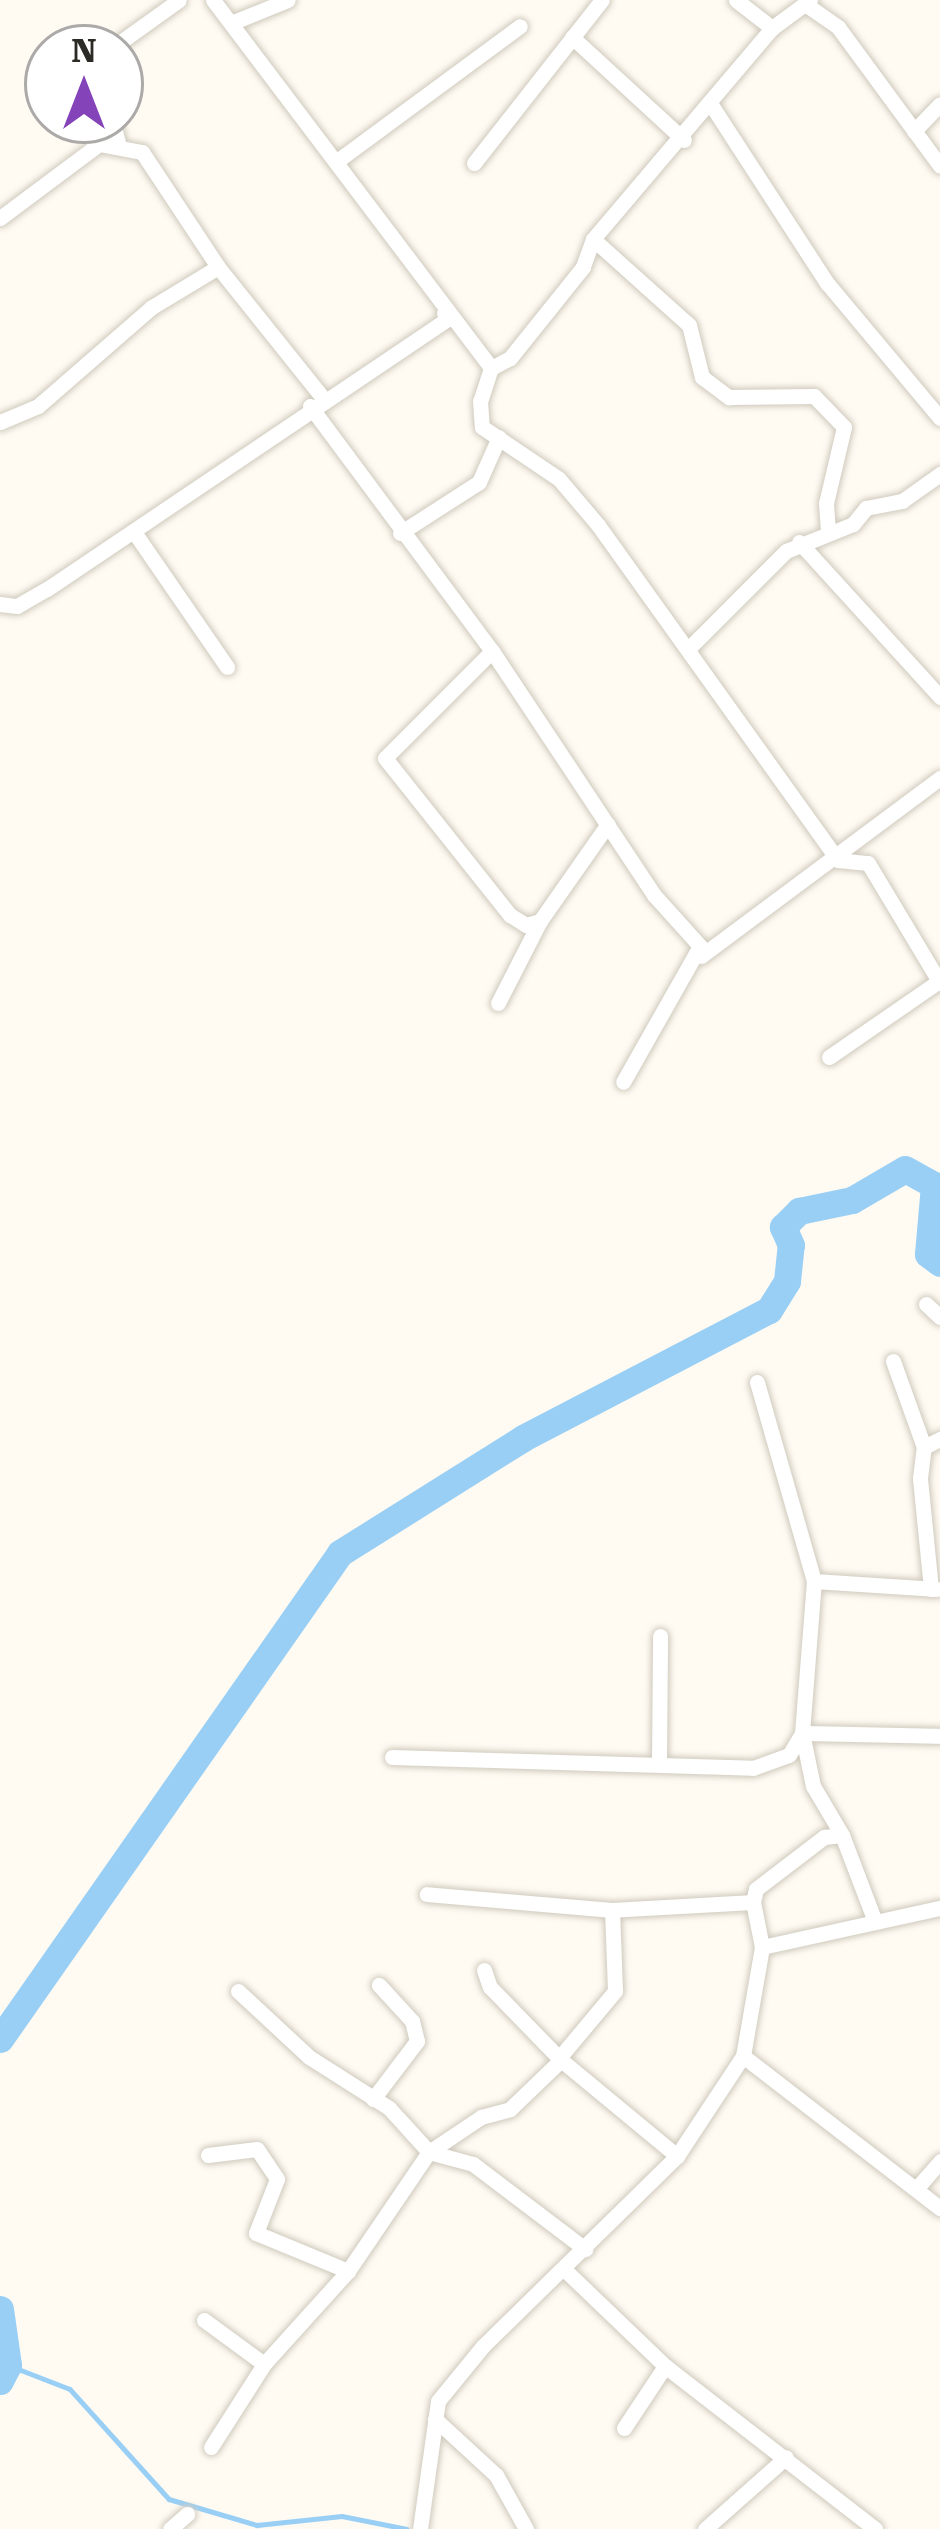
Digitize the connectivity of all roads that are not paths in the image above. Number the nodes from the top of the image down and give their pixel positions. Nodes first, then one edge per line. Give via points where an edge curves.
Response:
1 (179, 0) edge
2 (213, 0) edge
3 (288, 0) edge
4 (602, 0) edge
5 (736, 0) edge
6 (809, 3) edge
7 (231, 23) junction
8 (144, 25) edge
9 (520, 26) dead end
10 (772, 28) junction
11 (572, 37) junction
12 (710, 104) junction
13 (940, 104) edge
14 (914, 131) junction
15 (684, 140) junction
16 (98, 144) edge
17 (123, 144) edge
18 (337, 161) junction
19 (475, 163) dead end
20 (940, 166) edge
21 (0, 218) edge
22 (593, 239) junction
23 (218, 267) junction
24 (443, 313) junction
25 (491, 368) junction
26 (316, 402) junction
27 (940, 418) edge
28 (0, 422) edge
29 (499, 437) junction
30 (940, 474) edge
31 (828, 531) junction
32 (134, 532) junction
33 (400, 532) junction
34 (800, 542) junction
35 (0, 604) edge
36 (689, 648) junction
37 (492, 651) junction
38 (227, 667) dead end
39 (940, 697) edge
40 (940, 778) edge
41 (608, 824) junction
42 (838, 860) junction
43 (540, 921) junction
44 (701, 956) junction
45 (939, 982) edge
46 (498, 1003) dead end
47 (829, 1057) dead end
48 (623, 1082) dead end
49 (926, 1304) dead end
50 (940, 1317) edge
51 (893, 1361) dead end
52 (757, 1382) dead end
53 (932, 1443) edge
54 (814, 1582) junction
55 (936, 1589) edge
56 (660, 1636) dead end
57 (802, 1733) junction
58 (940, 1736) edge
59 (392, 1757) dead end
60 (659, 1761) junction
61 (842, 1835) junction
62 (427, 1894) dead end
63 (753, 1902) junction
64 (940, 1907) edge
65 (612, 1910) junction
66 (874, 1919) junction
67 (762, 1947) junction
68 (484, 1970) dead end
69 (380, 1985) dead end
70 (238, 1991) dead end
71 (743, 2056) junction
72 (374, 2099) junction
73 (429, 2152) junction
74 (208, 2156) dead end
75 (677, 2156) junction
76 (940, 2162) edge
77 (916, 2189) junction
78 (940, 2208) edge
79 (585, 2249) junction
80 (565, 2270) junction
81 (348, 2271) junction
82 (204, 2320) dead end
83 (265, 2364) junction
84 (665, 2366) junction
85 (435, 2419) junction
86 (624, 2428) dead end
87 (211, 2447) dead end
88 (786, 2457) junction
89 (187, 2515) dead end
90 (170, 2529) edge
91 (420, 2529) edge
92 (526, 2529) edge
93 (705, 2529) edge
94 (874, 2529) edge

1 - 8 street
2 - 7 street
3 - 7 street
4 - 11 street
5 - 10 street
6 - 10 street
6 - 14 street via 838,27
7 - 18 street
9 - 18 street
10 - 12 street
11 - 15 street
11 - 19 street
12 - 15 street
12 - 27 street via 826,283
13 - 14 street
14 - 20 street
15 - 22 street
16 - 21 street
17 - 23 street via 142,152
18 - 24 street
22 - 25 street via 583,266 510,358
22 - 31 street via 689,325 702,376 729,397 814,396 844,427 826,503
23 - 26 street
23 - 28 street via 152,307 38,406
24 - 25 street
24 - 26 street via 448,319
25 - 29 street via 482,427
26 - 32 street
26 - 33 street
29 - 33 street via 478,482
29 - 36 street via 559,479
30 - 31 street via 902,501 866,508 853,524
31 - 34 street
32 - 35 street via 17,606
32 - 38 street
33 - 37 street
34 - 36 street
34 - 39 street
36 - 42 street
37 - 41 street
37 - 43 street via 385,758 510,915 526,925
40 - 42 street
41 - 43 street
41 - 44 street
42 - 44 street
42 - 45 street via 868,863
43 - 46 street
44 - 48 street
45 - 47 street
49 - 50 street
51 - 53 street
52 - 54 street
53 - 55 street via 919,1508
54 - 55 street
54 - 57 street
56 - 60 street
57 - 58 street
57 - 60 street via 780,1762 753,1768
57 - 61 street via 813,1786
59 - 60 street
61 - 63 street via 824,1837 756,1889
61 - 66 street
62 - 65 street
63 - 65 street
63 - 67 street
64 - 66 street
65 - 68 street via 615,1991 559,2058 490,1987
66 - 67 street
67 - 71 street
69 - 72 street via 412,2021 417,2041
70 - 72 street via 309,2057
71 - 75 street
71 - 77 street
72 - 73 street
73 - 75 street via 481,2117 510,2109 561,2060
73 - 79 street via 473,2164
73 - 81 street
74 - 81 street via 257,2149 277,2180 256,2233
75 - 79 street
76 - 77 street
77 - 78 street
79 - 80 street
80 - 84 street
80 - 85 street via 456,2375
81 - 83 street
82 - 83 street
83 - 87 street
84 - 86 street
84 - 88 street
85 - 91 street
85 - 92 street via 496,2475
88 - 93 street
88 - 94 street
89 - 90 street

